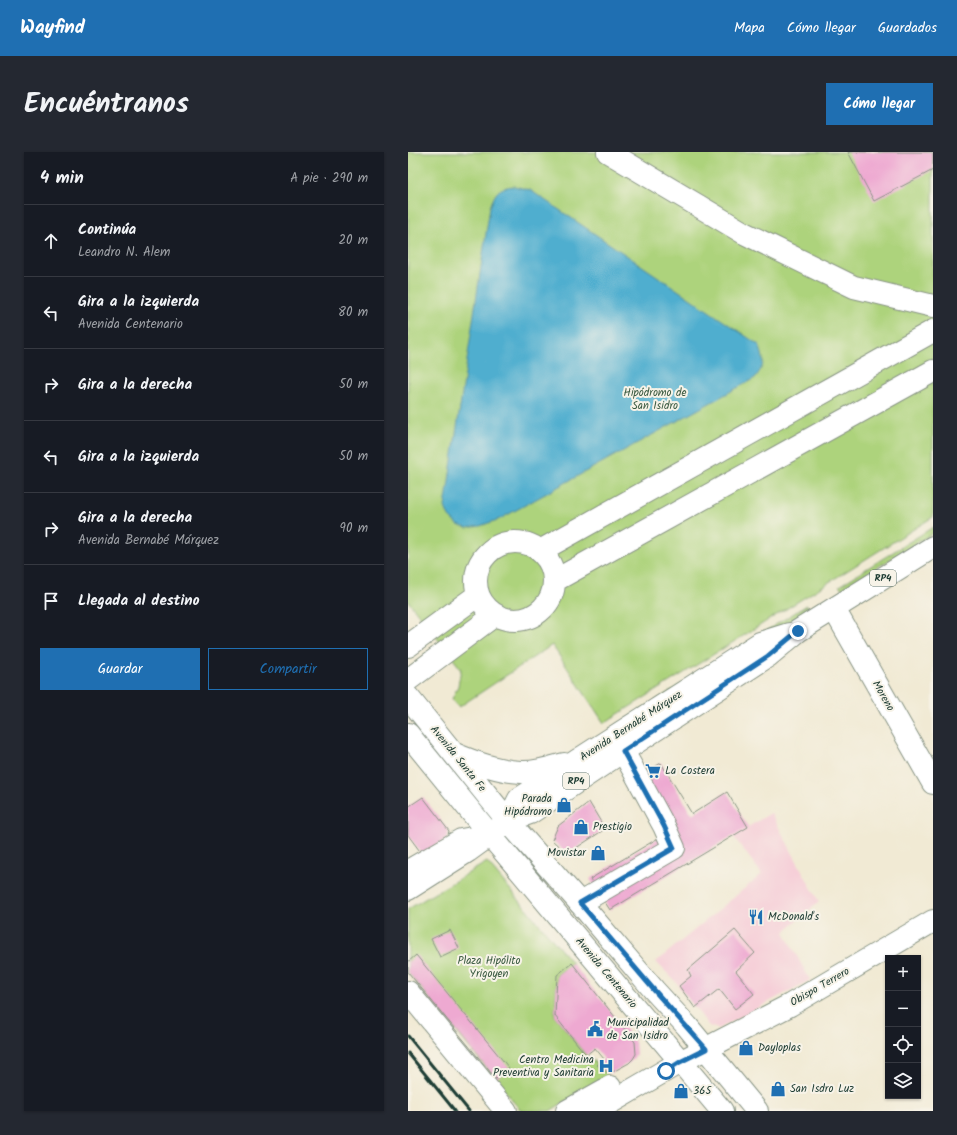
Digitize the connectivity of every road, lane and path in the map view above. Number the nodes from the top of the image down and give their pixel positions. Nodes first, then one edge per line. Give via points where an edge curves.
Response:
1 (608, 152) edge
2 (933, 306) edge
3 (933, 331) edge
4 (933, 371) edge
5 (933, 548) edge
6 (540, 551) junction
7 (554, 580) junction
8 (478, 596) junction
9 (834, 608) junction
10 (495, 615) junction
11 (798, 631) junction
12 (408, 646) edge
13 (408, 680) edge
14 (408, 697) edge
15 (408, 734) edge
16 (623, 751) junction
17 (455, 754) junction
18 (578, 760) junction
19 (933, 783) edge
20 (508, 821) junction
21 (490, 835) junction
22 (408, 871) edge
23 (408, 889) edge
24 (580, 903) junction
25 (933, 922) edge
26 (408, 992) edge
27 (706, 1049) junction
28 (676, 1057) junction
29 (506, 1111) edge
30 (567, 1111) edge
31 (596, 1111) edge
32 (722, 1111) edge
33 (757, 1111) edge

1 - 2 main road via 744,233 854,287
3 - 6 main road
4 - 7 main road
5 - 9 main road, Avenida Bernabé Márquez / RP4
6 - 7 main road via 549,562
6 - 8 main road via 526,544 512,542 498,546 486,555 478,567
7 - 10 main road via 547,604 537,614 524,620 509,620
8 - 10 main road via 485,607
8 - 12 main road
9 - 11 main road, Avenida Bernabé Márquez / RP4
9 - 19 main road, Moreno
10 - 13 main road
11 - 16 main road, Avenida Bernabé Márquez / RP4 via 768,656
11 - 18 main road, Avenida Bernabé Márquez / RP4 via 760,643
14 - 17 main road, Avenida Santa Fe
15 - 21 main road, Avenida Santa Fe
16 - 20 main road, Avenida Bernabé Márquez / RP4 via 530,813
16 - 24 main road via 674,848
17 - 18 main road via 498,770 522,772 542,770
17 - 20 main road, Avenida Santa Fe
18 - 20 main road, Avenida Bernabé Márquez / RP4 via 519,799
20 - 21 main road, RP4
20 - 24 main road
21 - 22 main road via 461,840
21 - 23 main road, RP4
21 - 28 main road, Avenida Centenario
24 - 27 main road
25 - 27 main road, Obispo Terrero via 790,1005
26 - 29 main road
27 - 28 main road, Obispo Terrero
27 - 33 main road
28 - 30 main road
28 - 31 main road
28 - 32 main road, Avenida Centenario

